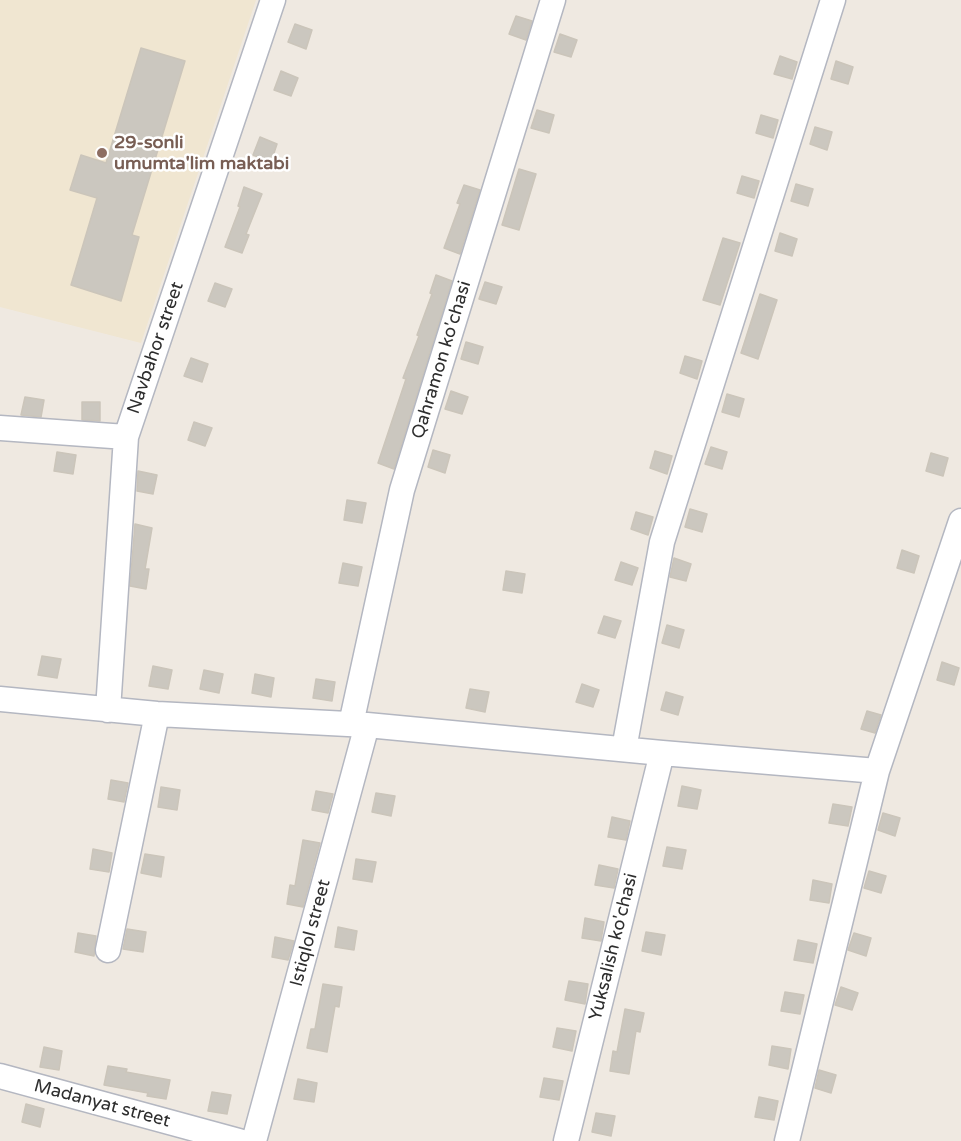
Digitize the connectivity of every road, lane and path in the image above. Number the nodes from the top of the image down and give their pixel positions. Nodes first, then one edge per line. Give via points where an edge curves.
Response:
1 (273, 0) edge
2 (553, 0) edge
3 (833, 0) edge
4 (0, 428) edge
5 (126, 437) junction
6 (961, 521) edge
7 (0, 699) edge
8 (108, 710) junction
9 (157, 714) junction
10 (359, 725) junction
11 (624, 749) junction
12 (662, 753) junction
13 (878, 771) junction
14 (108, 950) dead end
15 (0, 1076) edge
16 (239, 1141) edge
17 (254, 1141) edge
18 (566, 1141) edge
19 (786, 1141) edge

1 - 5 street, Navbahor street
2 - 10 street, Qahramon ko'chasi via 402,490
3 - 11 street via 662,542
4 - 5 street
5 - 8 street, Navbahor street
6 - 13 street
7 - 8 street
8 - 9 street
9 - 10 street
9 - 14 street
10 - 11 street
10 - 17 street, Istiqlol street
11 - 12 street
12 - 13 street
12 - 18 street, Yuksalish ko'chasi
13 - 19 street
15 - 16 street, Madanyat street

